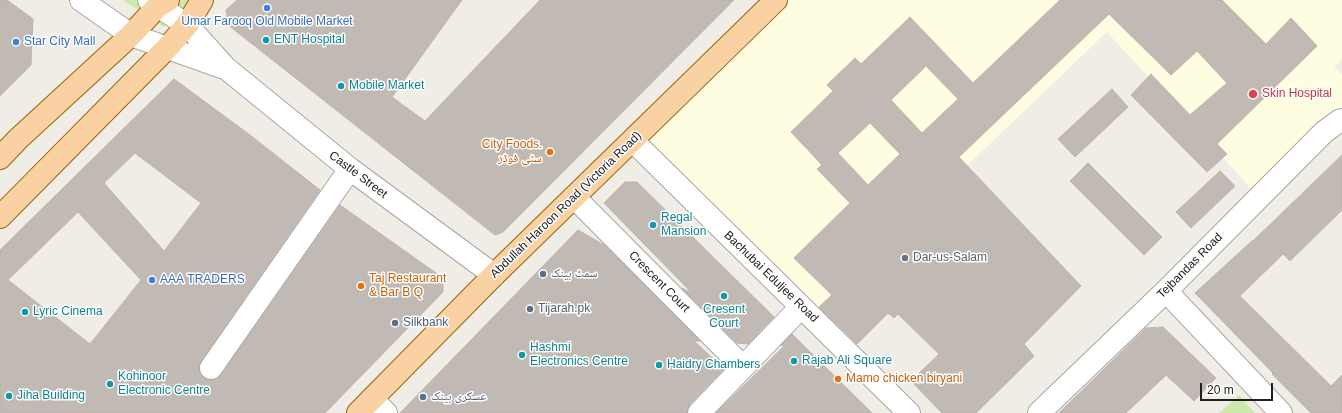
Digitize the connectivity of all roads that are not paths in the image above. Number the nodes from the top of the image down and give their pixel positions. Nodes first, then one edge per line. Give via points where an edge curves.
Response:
1 (81, 0) edge
2 (202, 0) edge
3 (776, 0) edge
4 (158, 2) edge
5 (187, 25) junction
6 (131, 35) junction
7 (168, 47) junction
8 (227, 69) junction
9 (1342, 120) edge
10 (633, 141) junction
11 (0, 158) edge
12 (350, 169) junction
13 (574, 197) junction
14 (0, 217) edge
15 (494, 275) junction
16 (1166, 291) junction
17 (801, 307) junction
18 (743, 367) junction
19 (211, 368) dead end
20 (372, 408) edge
21 (903, 411) edge
22 (699, 413) edge
23 (1039, 413) edge
24 (1281, 413) edge

1 - 6 street, Castle Street
2 - 5 main road
3 - 10 main road, Abdullah Haroon Road (Victoria Road)
4 - 5 street, Castle Street
4 - 6 main road
5 - 7 main road
5 - 8 street, Castle Street
6 - 7 street, Castle Street
6 - 11 main road via 18,138
7 - 8 street, Castle Street
7 - 14 main road
8 - 12 street, Castle Street
9 - 16 street, Tejbandas Road via 1324,132
10 - 13 main road, Abdullah Haroon Road (Victoria Road)
10 - 17 street, Bachubai Eduljee Road
12 - 15 street, Castle Street
12 - 19 street
13 - 15 main road, Abdullah Haroon Road (Victoria Road)
13 - 18 street, Crescent Court
15 - 20 main road, Abdullah Haroon Road (Victoria Road)
16 - 23 street, Tejbandas Road
16 - 24 street
17 - 18 street
17 - 21 street, Bachubai Eduljee Road
18 - 22 street

